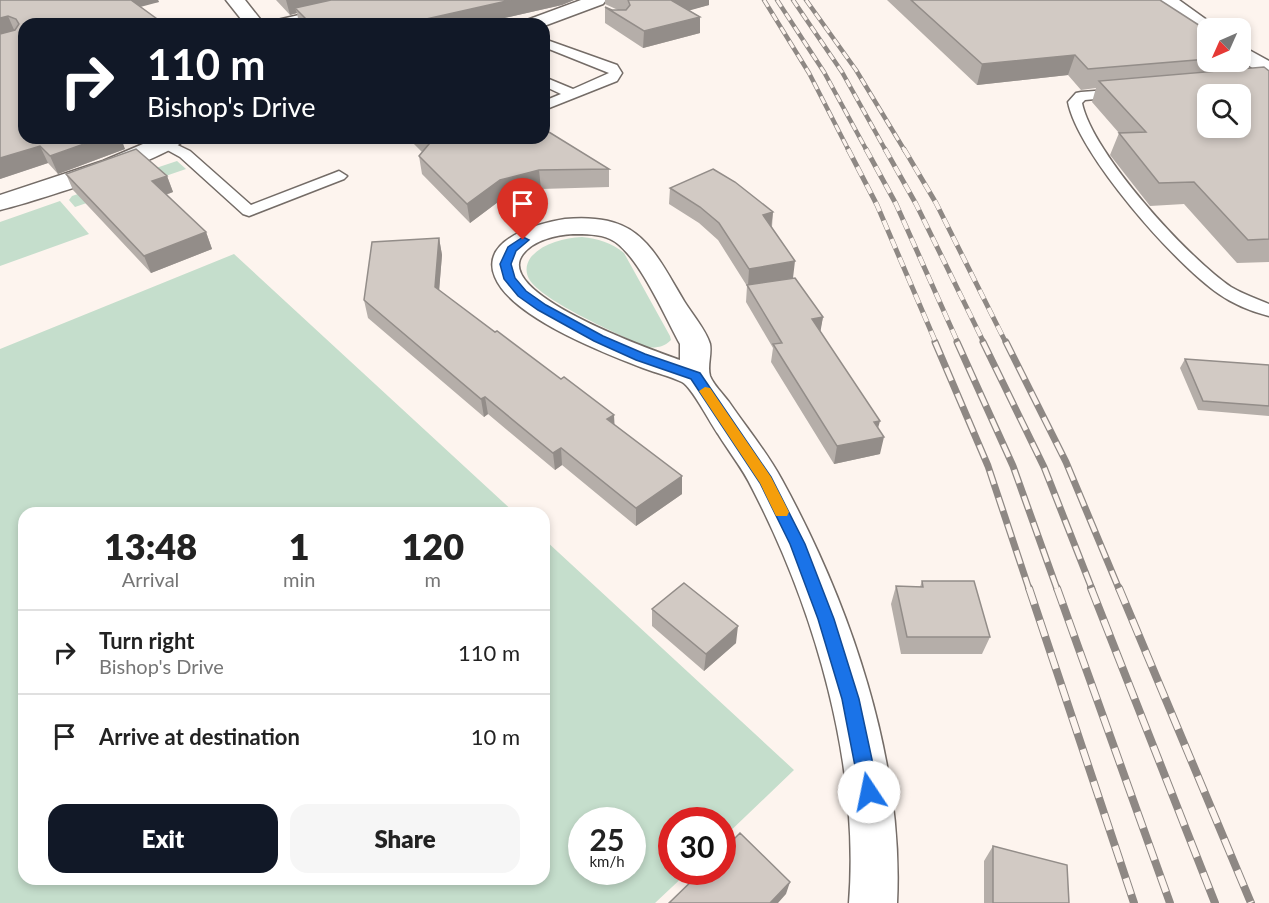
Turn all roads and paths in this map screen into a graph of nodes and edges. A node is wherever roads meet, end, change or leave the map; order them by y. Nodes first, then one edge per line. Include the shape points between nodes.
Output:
1 (235, 0) edge
2 (380, 0) edge
3 (1167, 0) edge
4 (592, 3) edge
5 (609, 15) dead end
6 (250, 18) edge
7 (303, 18) edge
8 (550, 18) edge
9 (1197, 20) edge
10 (550, 45) edge
11 (1251, 62) edge
12 (1265, 77) edge
13 (550, 84) edge
14 (1139, 91) edge
15 (572, 94) junction
16 (550, 103) edge
17 (163, 144) edge
18 (173, 144) edge
19 (339, 177) dead end
20 (0, 203) edge
21 (1269, 311) edge
22 (695, 376) junction
23 (873, 903) edge

1 - 6 street
2 - 7 lane
3 - 9 street
4 - 5 street
4 - 8 street
10 - 15 lane via 612,68 616,73
11 - 12 street
13 - 15 lane
14 - 21 lane via 1081,96 1075,102 1077,112 1104,160 1142,211 1207,277 1227,292
15 - 16 lane
17 - 20 street via 114,165
18 - 19 lane via 249,211
22 - 22 street via 640,357 542,308 509,279 505,264 511,249 523,240 558,228 600,228 635,243 695,344
22 - 23 street via 766,481 797,544 826,619 851,699 869,792 875,872

